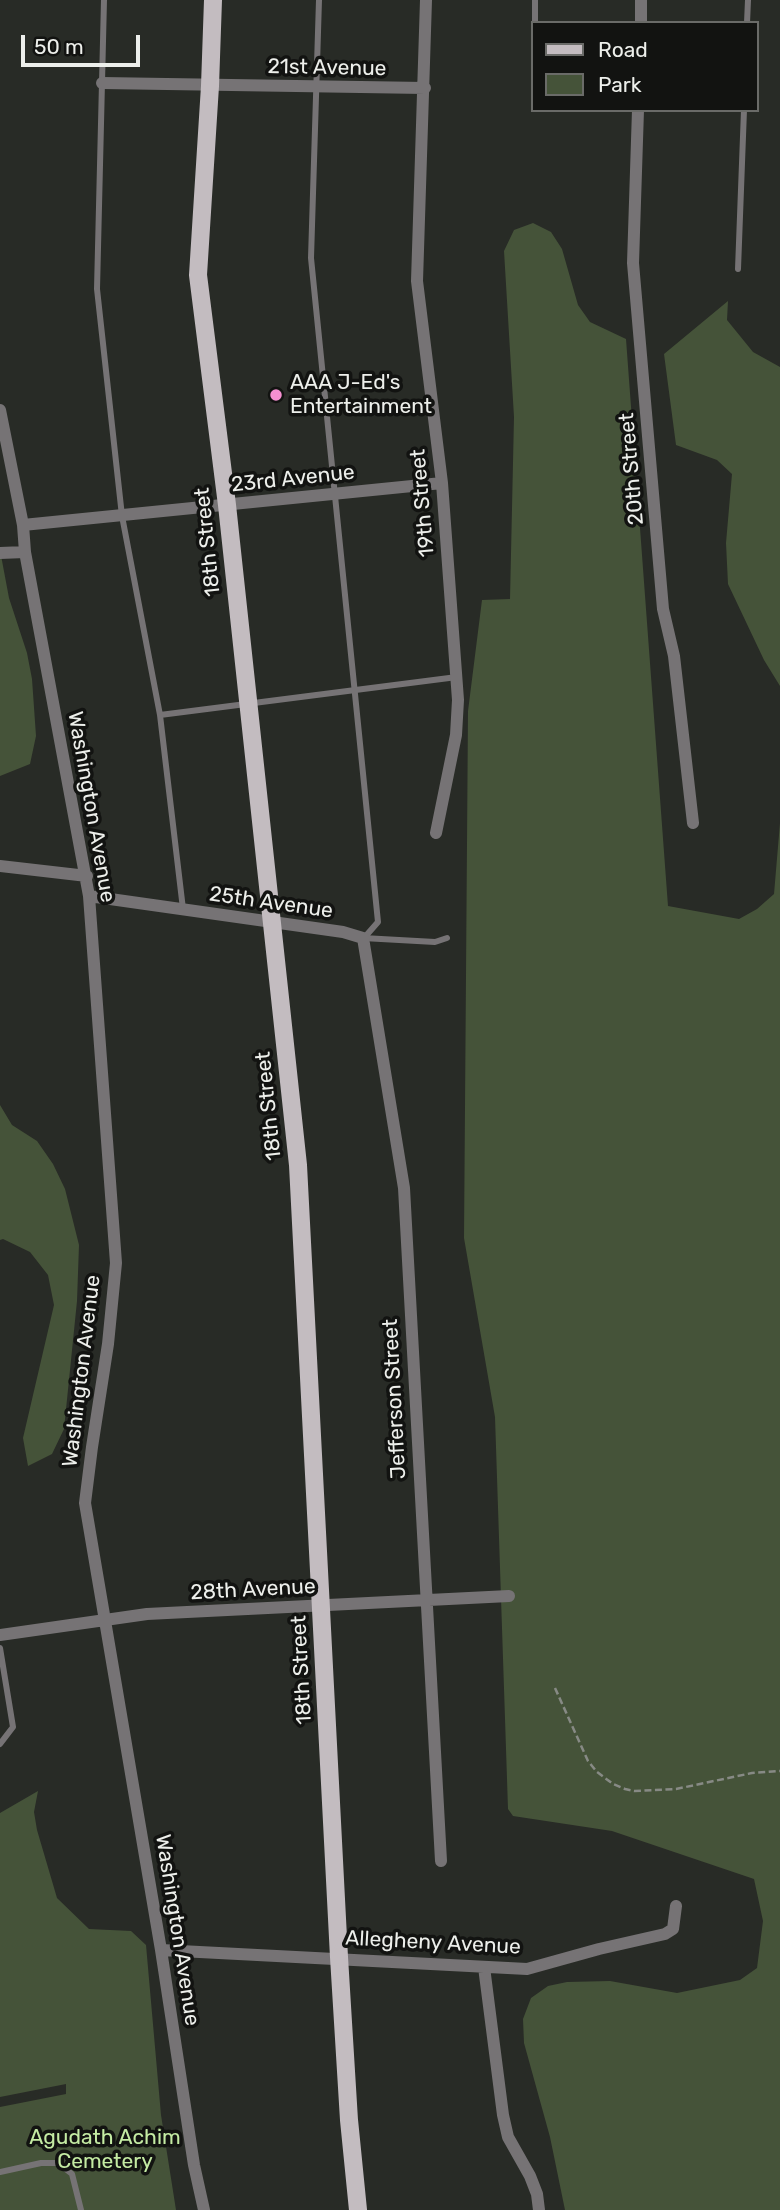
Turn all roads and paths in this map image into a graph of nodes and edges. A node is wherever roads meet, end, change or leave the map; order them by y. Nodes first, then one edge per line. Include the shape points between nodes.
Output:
1 (104, 0) edge
2 (212, 0) edge
3 (319, 0) edge
4 (426, 0) edge
5 (535, 0) edge
6 (642, 0) edge
7 (748, 0) edge
8 (536, 21) edge
9 (641, 21) edge
10 (747, 21) edge
11 (102, 83) junction
12 (210, 86) junction
13 (317, 87) junction
14 (425, 88) junction
15 (638, 112) edge
16 (744, 112) edge
17 (738, 270) dead end
18 (0, 410) edge
19 (442, 483) junction
20 (335, 493) junction
21 (227, 505) junction
22 (122, 516) junction
23 (23, 525) junction
24 (25, 552) junction
25 (0, 553) edge
26 (457, 677) junction
27 (355, 689) junction
28 (248, 704) junction
29 (160, 715) junction
30 (693, 823) dead end
31 (436, 833) dead end
32 (0, 866) edge
33 (87, 876) junction
34 (89, 896) junction
35 (183, 911) junction
36 (272, 922) junction
37 (447, 937) dead end
38 (363, 938) junction
39 (509, 1596) dead end
40 (425, 1601) junction
41 (321, 1606) junction
42 (106, 1619) junction
43 (0, 1635) edge
44 (0, 1648) edge
45 (555, 1688) dead end
46 (0, 1744) edge
47 (780, 1771) edge
48 (441, 1861) dead end
49 (676, 1906) dead end
50 (161, 1950) junction
51 (339, 1958) junction
52 (484, 1967) junction
53 (0, 2172) edge
54 (81, 2210) edge
55 (204, 2210) edge
56 (358, 2210) edge
57 (539, 2210) edge

1 - 11 lane
2 - 12 main road, 18th Street
3 - 13 lane
4 - 14 street, 19th Street
5 - 8 lane
6 - 9 street
7 - 10 lane
11 - 12 street, 21st Avenue
11 - 22 lane via 97,289
12 - 13 street, 21st Avenue
12 - 21 main road, 18th Street via 198,275
13 - 14 street, 21st Avenue
13 - 20 lane via 311,258
14 - 19 street, 19th Street via 417,281
15 - 30 street, 20th Street via 633,263 663,609 674,656
16 - 17 lane
18 - 23 street, Washington Avenue
19 - 20 street, 23rd Avenue
19 - 26 street, 19th Street
20 - 21 street, 23rd Avenue
20 - 27 lane
21 - 22 street, 23rd Avenue
21 - 28 main road, 18th Street
22 - 23 street, 23rd Avenue
22 - 29 lane
23 - 24 street, Washington Avenue
24 - 25 street
24 - 33 street, Washington Avenue
26 - 27 lane
26 - 31 street, 19th Street via 456,734
27 - 28 lane
27 - 38 lane via 377,922
28 - 29 lane
28 - 36 main road, 18th Street
29 - 35 lane
32 - 33 street
33 - 34 street, Washington Avenue
34 - 35 street, 25th Avenue
34 - 42 street, Washington Avenue via 116,1263 85,1503
35 - 36 street, 25th Avenue
36 - 38 street, 25th Avenue
36 - 41 main road, 18th Street via 298,1165
37 - 38 lane, 25th Avenue via 435,942
38 - 40 street, Jefferson Street via 404,1188
39 - 40 street, 28th Avenue
40 - 41 street, 28th Avenue
40 - 48 street, Jefferson Street
41 - 42 street, 28th Avenue
41 - 51 main road, 18th Street
42 - 43 street, 28th Avenue
42 - 50 street, Washington Avenue
44 - 46 lane via 13,1727
45 - 47 path via 588,1761 613,1784 634,1791 676,1789
49 - 52 street, Allegheny Avenue via 673,1929 665,1934 527,1969
50 - 51 street, Allegheny Avenue
50 - 55 street, Washington Avenue
51 - 52 street, Allegheny Avenue
51 - 56 main road, 18th Street
52 - 57 street via 503,2115 537,2194
53 - 54 lane via 58,2163 72,2174

